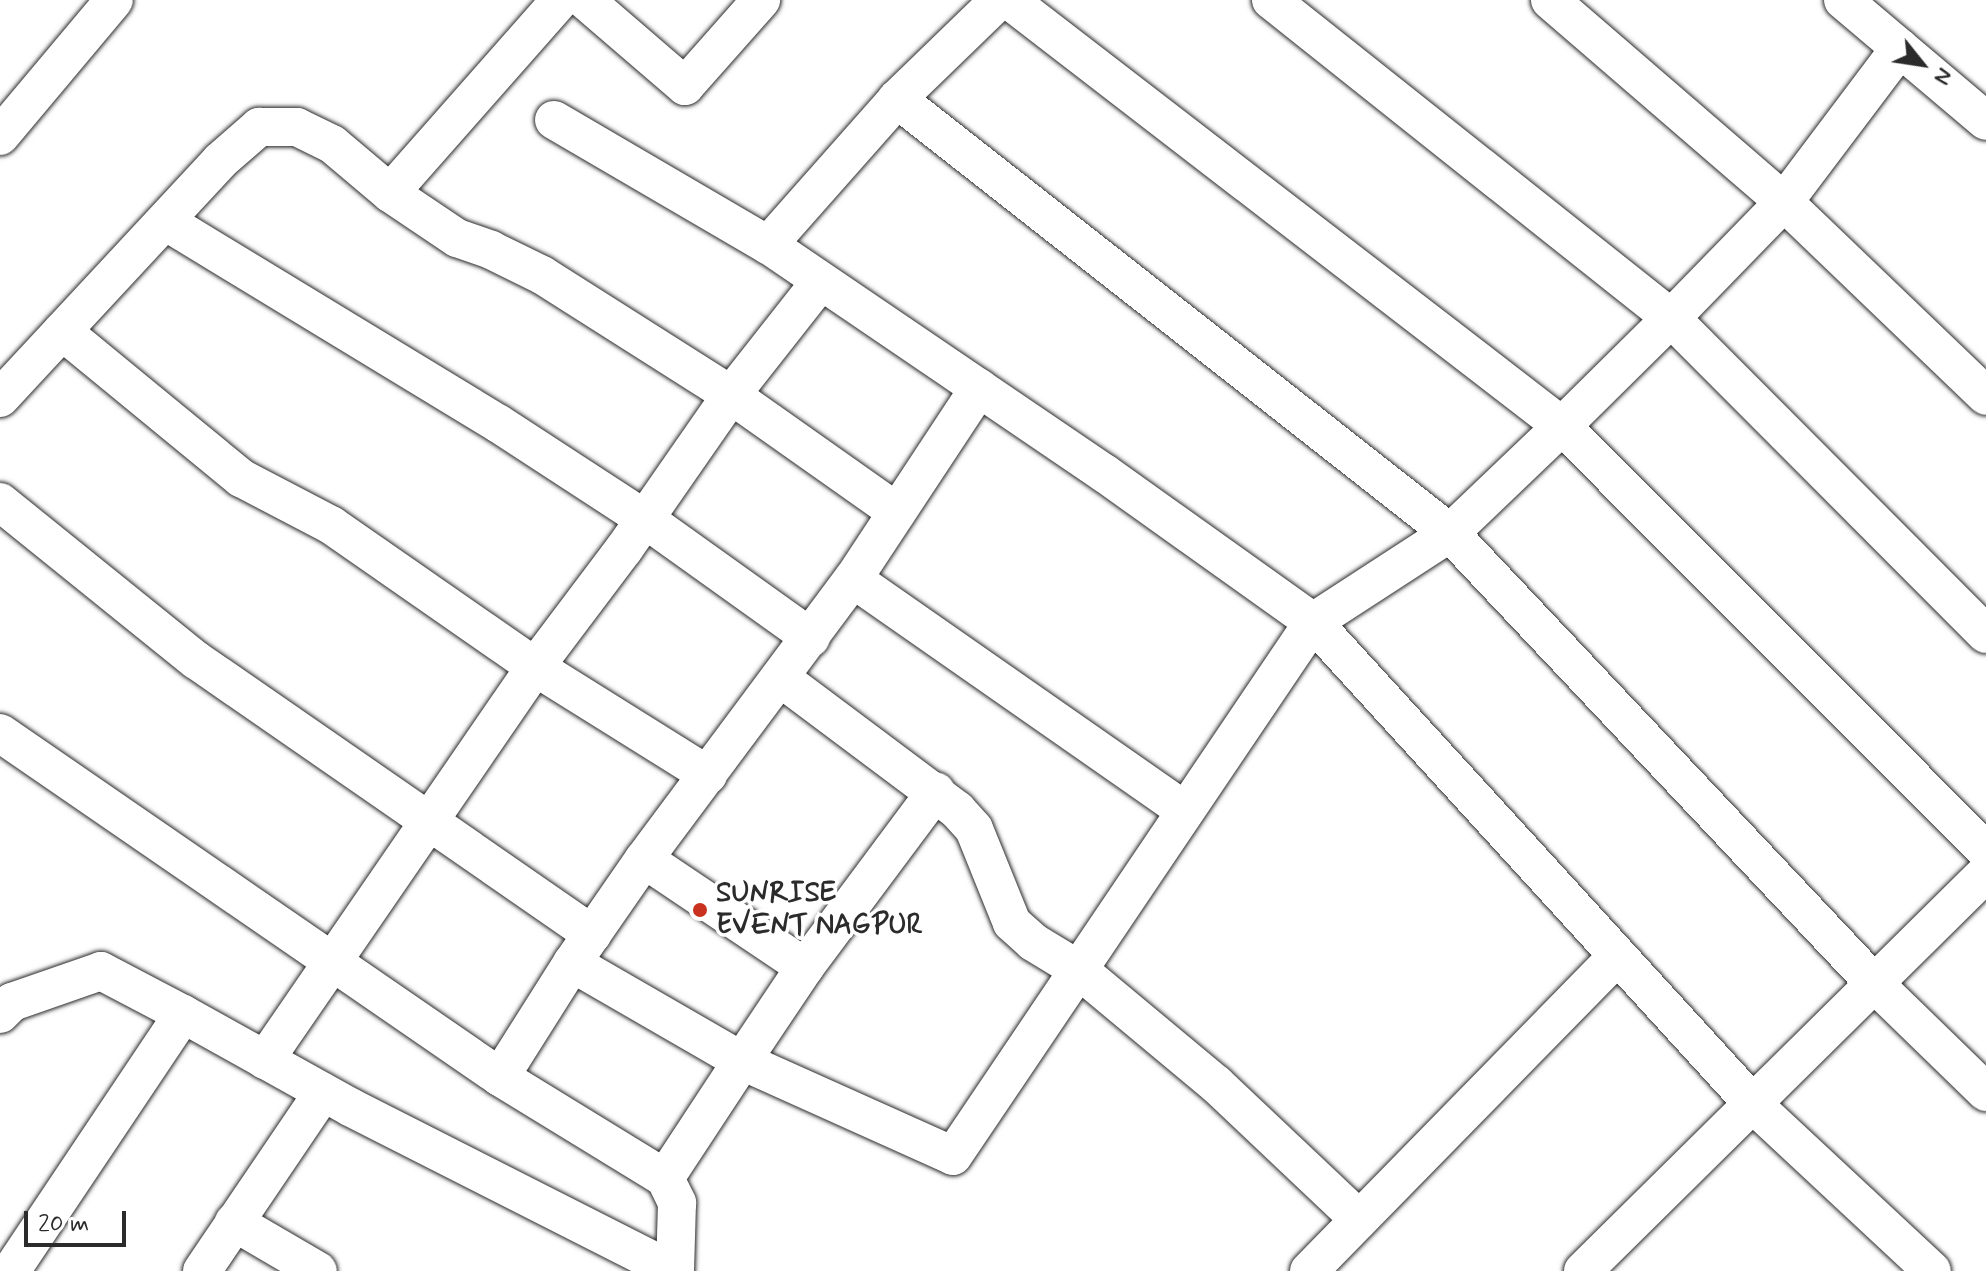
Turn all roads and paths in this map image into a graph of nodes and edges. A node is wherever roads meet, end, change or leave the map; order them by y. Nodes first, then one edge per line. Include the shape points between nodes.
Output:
1 (114, 0) edge
2 (560, 0) edge
3 (585, 0) edge
4 (761, 0) edge
5 (999, 0) edge
6 (1009, 0) edge
7 (1271, 0) edge
8 (1550, 0) edge
9 (1843, 0) edge
10 (1900, 48) junction
11 (897, 99) junction
12 (554, 120) dead end
13 (1986, 121) edge
14 (0, 136) edge
15 (390, 193) junction
16 (1784, 202) junction
17 (165, 221) junction
18 (768, 245) junction
19 (820, 282) junction
20 (1671, 318) junction
21 (62, 331) junction
22 (979, 388) junction
23 (731, 395) junction
24 (1986, 396) edge
25 (0, 398) edge
26 (1562, 426) junction
27 (0, 502) edge
28 (897, 512) junction
29 (645, 519) junction
30 (1450, 533) junction
31 (853, 579) junction
32 (1313, 622) junction
33 (1986, 634) edge
34 (811, 638) junction
35 (535, 667) junction
36 (782, 679) junction
37 (0, 733) edge
38 (708, 775) junction
39 (936, 791) junction
40 (1185, 811) junction
41 (432, 821) junction
42 (1986, 851) edge
43 (644, 859) junction
44 (1986, 873) edge
45 (582, 949) junction
46 (1617, 956) junction
47 (334, 964) junction
48 (805, 967) junction
49 (1079, 970) junction
50 (1875, 984) junction
51 (0, 1014) edge
52 (183, 1014) junction
53 (265, 1060) junction
54 (742, 1061) junction
55 (500, 1077) junction
56 (323, 1092) junction
57 (1986, 1092) edge
58 (1754, 1105) junction
59 (665, 1178) junction
60 (1359, 1219) junction
61 (234, 1222) junction
62 (11, 1271) edge
63 (202, 1271) edge
64 (318, 1271) edge
65 (674, 1271) edge
66 (1309, 1271) edge
67 (1583, 1271) edge
68 (1932, 1271) edge

1 - 14 street
2 - 15 street
3 - 4 street via 685,86
5 - 11 street
6 - 26 street
7 - 20 street
8 - 16 street
9 - 10 street
10 - 13 street
10 - 16 street
11 - 18 street
11 - 30 street
12 - 18 street
15 - 17 street via 332,144 297,127 259,127
15 - 23 street via 457,238 542,275
16 - 20 street
16 - 24 street
17 - 21 street
17 - 29 street
18 - 19 street
19 - 22 street
19 - 23 street
20 - 26 street
20 - 33 street
21 - 25 street
21 - 35 street via 241,478 331,525
22 - 28 street
22 - 32 street
23 - 28 street
23 - 29 street
26 - 30 street
26 - 42 street
27 - 41 street via 196,660
28 - 31 street
29 - 34 street
29 - 35 street
30 - 32 street
30 - 50 street
31 - 34 street
31 - 40 street
32 - 40 street
32 - 46 street
34 - 36 street
35 - 38 street
35 - 41 street
36 - 38 street
36 - 39 street
37 - 47 street
38 - 43 street
39 - 48 street
39 - 49 street via 974,829 1012,923
40 - 49 street
41 - 45 street
41 - 47 street
43 - 45 street
43 - 48 street
44 - 50 street
45 - 54 street
45 - 55 street
46 - 58 street
46 - 60 street
47 - 53 street
47 - 55 street
48 - 54 street
49 - 54 street via 953,1156
49 - 60 street via 1216,1084
50 - 57 street
50 - 58 street
51 - 52 street via 12,1002 101,971
52 - 53 street
52 - 62 street
53 - 56 street
54 - 59 street
55 - 59 street
56 - 61 street
56 - 65 street
58 - 67 street
58 - 68 street
59 - 65 street via 677,1203
60 - 66 street
61 - 63 street
61 - 64 street

